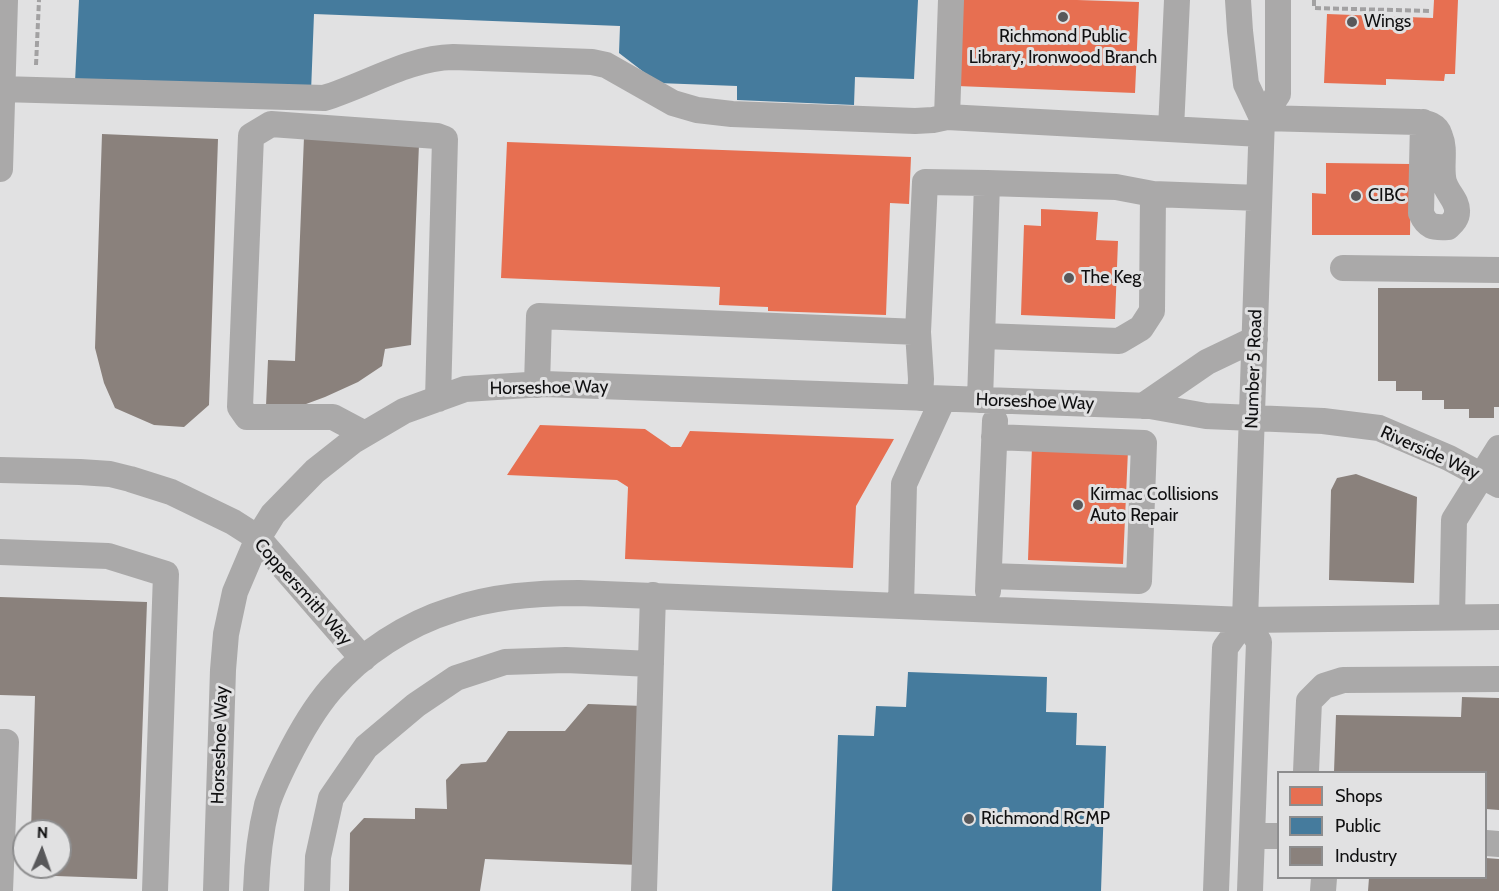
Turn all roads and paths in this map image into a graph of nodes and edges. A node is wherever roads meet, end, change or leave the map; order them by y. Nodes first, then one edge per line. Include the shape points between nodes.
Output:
1 (5, 0) edge
2 (39, 0) edge
3 (951, 0) edge
4 (1177, 0) edge
5 (1239, 0) edge
6 (1278, 0) edge
7 (1314, 0) edge
8 (1431, 11) dead end
9 (1, 89) edge
10 (36, 89) junction
11 (947, 117) junction
12 (1423, 123) junction
13 (1262, 126) junction
14 (1171, 129) junction
15 (0, 169) edge
16 (987, 183) junction
17 (1154, 194) junction
18 (1259, 198) junction
19 (1343, 268) dead end
20 (1499, 270) edge
21 (918, 332) junction
22 (983, 336) junction
23 (1255, 339) junction
24 (537, 385) junction
25 (931, 398) junction
26 (438, 399) junction
27 (988, 400) junction
28 (1143, 406) junction
29 (1252, 418) junction
30 (365, 434) junction
31 (994, 437) junction
32 (1499, 448) edge
33 (0, 470) edge
34 (1490, 480) edge
35 (258, 538) junction
36 (0, 552) edge
37 (989, 576) junction
38 (654, 595) junction
39 (901, 606) junction
40 (986, 610) junction
41 (1452, 617) junction
42 (1499, 617) edge
43 (1245, 620) junction
44 (363, 659) junction
45 (651, 664) junction
46 (1499, 679) edge
47 (0, 742) edge
48 (1306, 771) edge
49 (1252, 836) junction
50 (1277, 837) edge
51 (0, 891) edge
52 (155, 891) edge
53 (216, 891) edge
54 (256, 891) edge
55 (317, 891) edge
56 (644, 891) edge
57 (1216, 891) edge
58 (1250, 891) edge

1 - 9 street
2 - 10 path
3 - 11 street
4 - 14 street
5 - 13 street, Number 5 Road via 1246,84
6 - 13 street via 1278,94
7 - 8 path via 1314,8
9 - 10 street
9 - 15 street
10 - 11 street via 324,98 417,62 453,57 606,65 673,103 697,110 915,122
11 - 14 street
12 - 12 street via 1421,213 1426,224 1448,227 1455,220 1457,206 1443,180 1440,135 1432,125
12 - 13 street
13 - 14 street
13 - 18 street, Number 5 Road
16 - 17 street via 1116,187
16 - 21 street via 925,182
16 - 22 street
17 - 18 street
17 - 22 street via 1152,311 1141,328 1119,341
18 - 23 street, Number 5 Road
19 - 20 street
21 - 24 street via 539,316
21 - 25 street via 921,378
22 - 27 street
23 - 28 street via 1207,362
23 - 29 street, Number 5 Road
24 - 25 street, Horseshoe Way
24 - 26 street, Horseshoe Way via 465,389
25 - 27 street, Horseshoe Way
25 - 39 street via 904,484
26 - 30 street, Horseshoe Way via 404,411
26 - 30 street via 445,139 272,124 251,136 240,407 247,417 333,417
27 - 28 street, Horseshoe Way
27 - 31 street
28 - 29 street, Horseshoe Way via 1206,416
29 - 34 street, Riverside Way via 1379,428
29 - 43 street, Number 5 Road
30 - 35 street, Horseshoe Way via 315,471 281,504
31 - 37 street
31 - 37 street via 1144,443 1139,581
32 - 34 street
33 - 35 street, Coppersmith Way via 80,471 130,478 195,502
34 - 41 street via 1454,520
35 - 44 street, Coppersmith Way
35 - 53 street, Horseshoe Way via 235,592 226,634
36 - 52 street via 108,556 166,574
37 - 40 street
38 - 39 street
38 - 44 street via 528,594 476,603 418,624
38 - 45 street
39 - 40 street
40 - 43 street
41 - 42 street
41 - 43 street
43 - 49 street via 1259,642
43 - 57 street via 1225,648
44 - 54 street via 330,690 299,736 281,772 261,836
45 - 55 street via 505,662 456,678 416,705 366,747 331,798 318,857
45 - 56 street
46 - 48 street via 1343,680 1324,686 1309,701
47 - 51 street via 6,742
49 - 50 street
49 - 58 street

